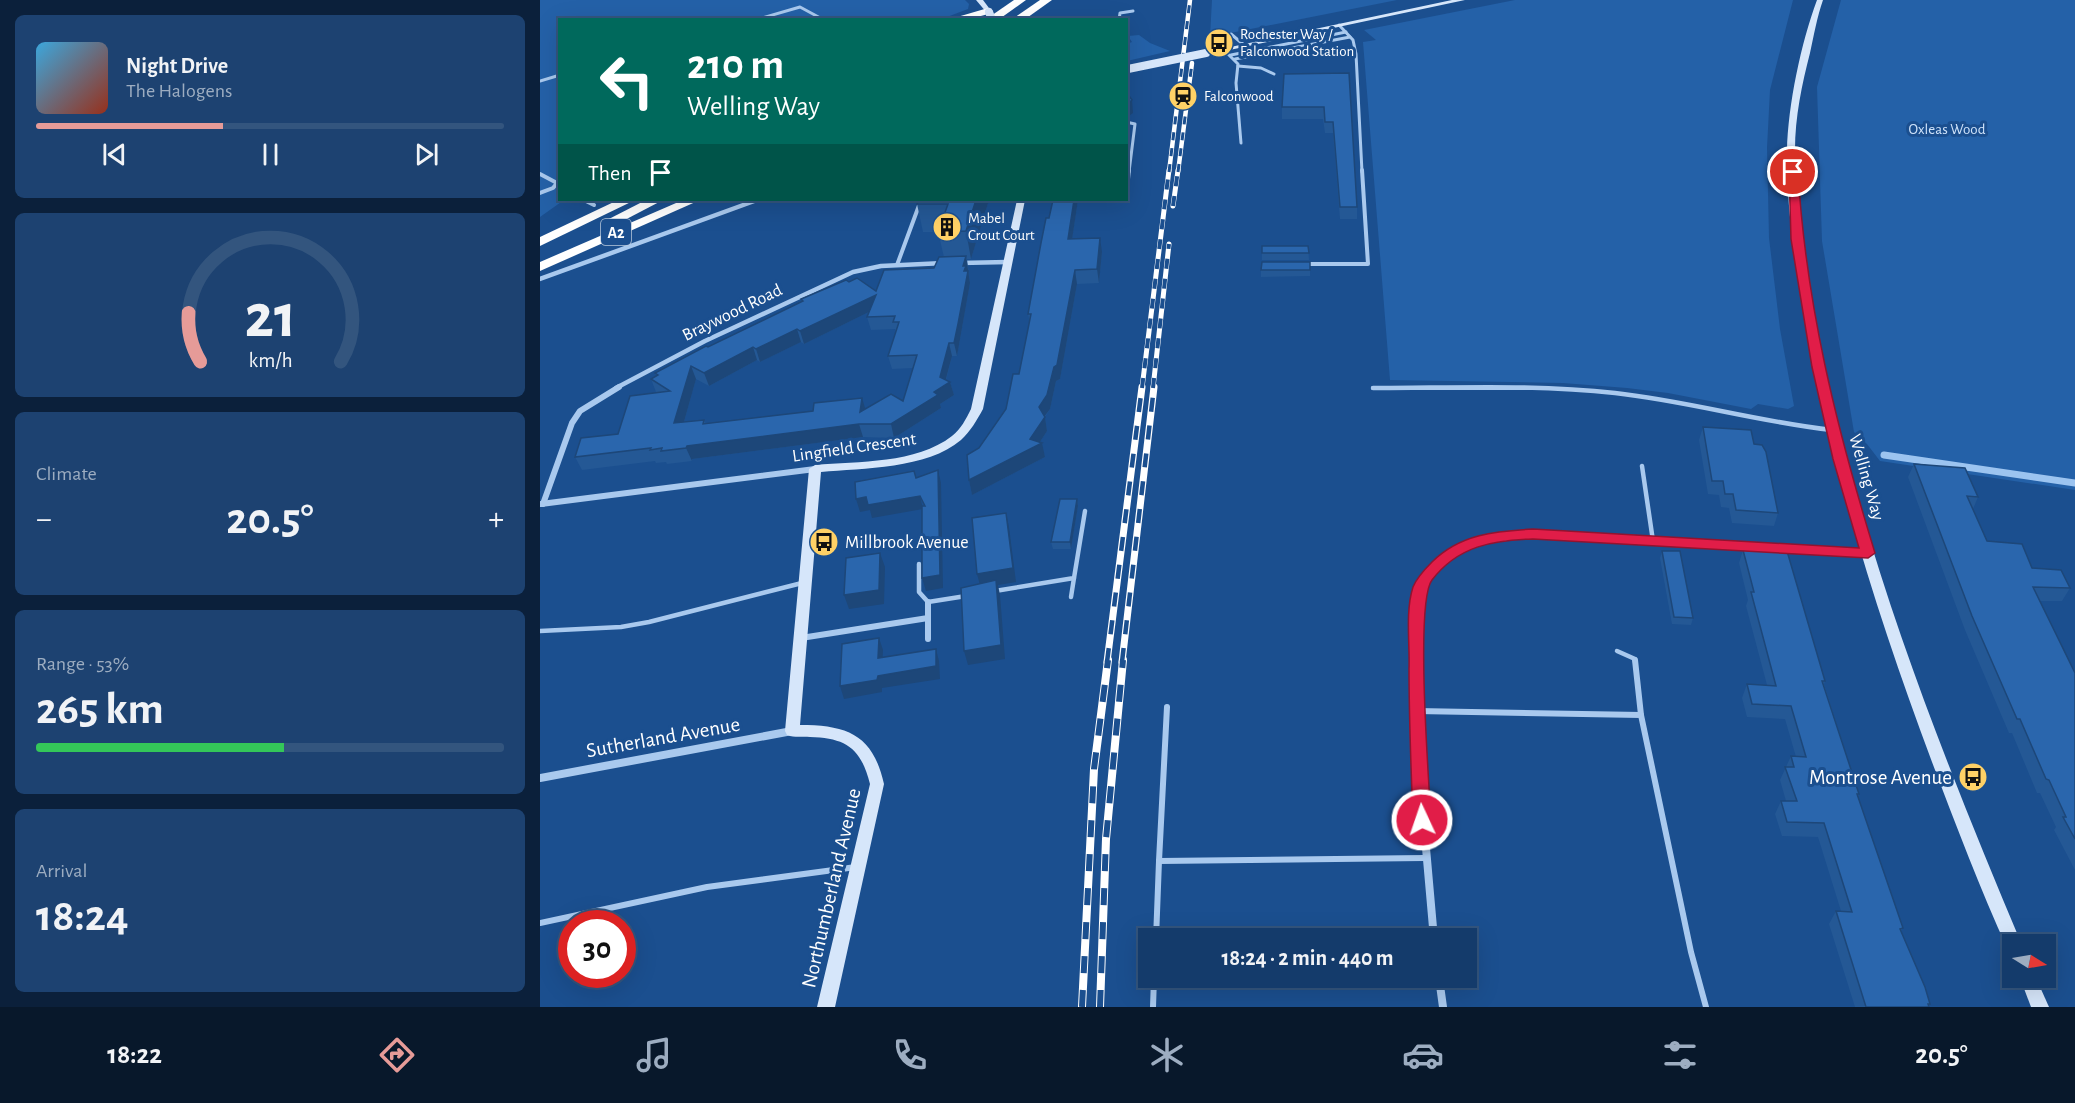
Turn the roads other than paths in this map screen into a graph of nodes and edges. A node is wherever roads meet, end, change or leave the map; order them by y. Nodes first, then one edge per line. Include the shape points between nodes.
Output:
1 (979, 0) edge
2 (1021, 0) edge
3 (1047, 0) edge
4 (1462, 0) edge
5 (1820, 0) edge
6 (1133, 11) dead end
7 (990, 16) edge
8 (762, 18) edge
9 (820, 18) edge
10 (971, 18) edge
11 (1019, 18) edge
12 (1119, 18) edge
13 (1339, 25) junction
14 (1346, 32) junction
15 (1231, 34) dead end
16 (1350, 37) junction
17 (1244, 45) junction
18 (1222, 49) junction
19 (1232, 55) junction
20 (1235, 59) junction
21 (1238, 66) junction
22 (1128, 69) edge
23 (1274, 74) dead end
24 (558, 76) edge
25 (540, 81) edge
26 (1128, 122) edge
27 (1241, 143) dead end
28 (540, 174) edge
29 (1128, 179) edge
30 (558, 183) edge
31 (541, 193) edge
32 (595, 201) edge
33 (627, 201) edge
34 (654, 201) edge
35 (691, 201) edge
36 (754, 201) edge
37 (921, 201) edge
38 (1021, 201) edge
39 (540, 230) edge
40 (540, 242) edge
41 (540, 257) edge
42 (1008, 262) junction
43 (1297, 264) edge
44 (897, 265) junction
45 (540, 267) edge
46 (540, 279) edge
47 (1373, 388) dead end
48 (1832, 430) junction
49 (1642, 466) dead end
50 (815, 469) junction
51 (541, 504) edge
52 (1085, 511) dead end
53 (1653, 541) junction
54 (1868, 553) junction
55 (919, 564) edge
56 (1074, 578) junction
57 (805, 582) junction
58 (984, 592) edge
59 (973, 594) edge
60 (1071, 597) dead end
61 (928, 602) junction
62 (928, 618) junction
63 (540, 631) edge
64 (801, 639) junction
65 (928, 639) dead end
66 (1617, 651) dead end
67 (1167, 707) dead end
68 (1417, 711) junction
69 (1641, 715) junction
70 (792, 731) junction
71 (540, 778) edge
72 (1424, 858) junction
73 (1159, 861) junction
74 (858, 867) junction
75 (540, 923) edge
76 (1156, 928) edge
77 (1433, 928) edge
78 (2010, 934) edge
79 (1154, 988) edge
80 (1440, 988) edge
81 (2032, 988) edge
82 (826, 1007) edge
83 (1153, 1007) edge
84 (1443, 1007) edge
85 (1706, 1007) edge
86 (2040, 1007) edge

1 - 7 street
2 - 7 highway
3 - 11 highway
4 - 13 street
5 - 48 street, Welling Way via 1797,90 1791,150 1796,239
6 - 12 lane via 1120,13
7 - 10 highway
8 - 9 lane via 800,7
13 - 14 lane
13 - 17 street
14 - 16 lane
14 - 19 lane
15 - 17 lane
16 - 20 lane
16 - 43 lane via 1356,54 1368,264
17 - 18 street
18 - 19 lane
18 - 22 street, bridge
19 - 20 lane
20 - 21 lane
21 - 23 lane via 1261,68
21 - 27 lane
24 - 25 lane
26 - 29 lane via 1135,124
28 - 30 lane
30 - 31 lane
32 - 39 highway, A2
33 - 40 highway, A2
34 - 41 highway, A2
35 - 45 highway, A2
36 - 46 street
37 - 44 lane
38 - 42 street, Lingfield Crescent
42 - 44 street, Braywood Road
42 - 50 street, Lingfield Crescent via 977,409 969,425 955,439 927,453
44 - 51 street, Braywood Road via 865,268 839,278 705,341 596,399 572,423
47 - 48 lane via 1616,393 1791,427
48 - 54 street, Welling Way
49 - 53 lane
50 - 51 street, Lingfield Crescent
50 - 57 street
52 - 56 lane
53 - 54 street
53 - 68 street via 1502,535 1478,540 1446,556 1427,576 1417,607
54 - 78 street, Welling Way via 1914,694
55 - 61 lane via 920,592
56 - 58 lane
56 - 60 lane
57 - 63 lane via 649,622
57 - 64 street
59 - 61 lane
61 - 62 street
62 - 64 street
62 - 65 street
64 - 70 street
66 - 69 lane via 1635,659
67 - 73 lane
68 - 69 lane
68 - 72 street
69 - 85 lane
70 - 71 street, Sutherland Avenue
70 - 74 street, Northumberland Avenue via 816,730 855,741 874,766 877,784
72 - 73 lane
72 - 77 street
73 - 76 lane
74 - 75 lane via 706,887
74 - 82 street, Northumberland Avenue
79 - 83 lane
80 - 84 street
81 - 86 street

